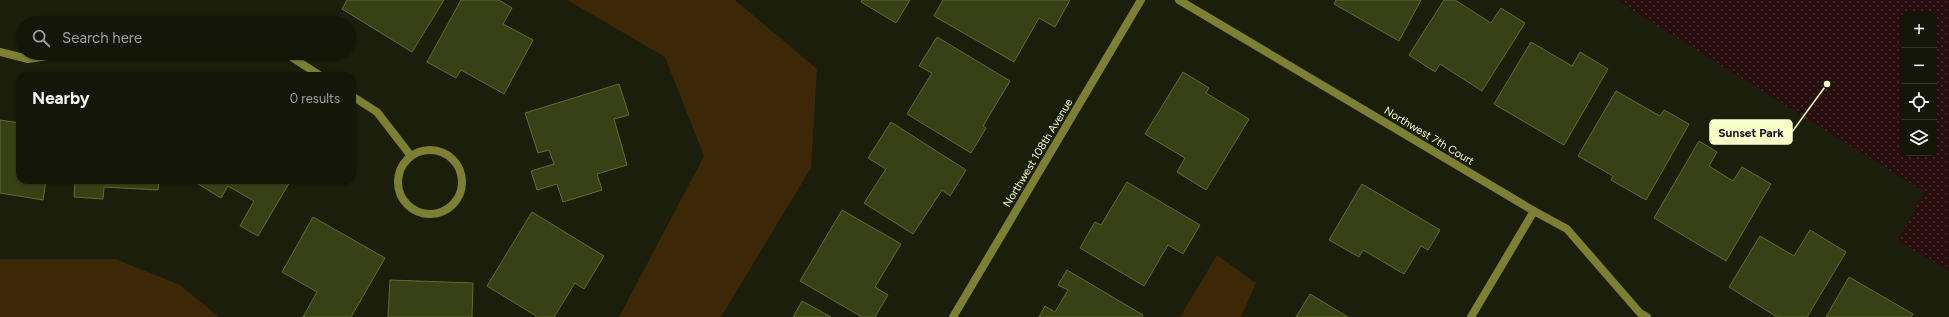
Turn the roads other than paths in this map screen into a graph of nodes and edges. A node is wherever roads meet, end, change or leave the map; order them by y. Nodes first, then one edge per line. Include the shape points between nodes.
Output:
1 (1142, 0) edge
2 (1179, 0) edge
3 (0, 52) edge
4 (16, 56) edge
5 (296, 60) edge
6 (314, 72) edge
7 (356, 99) edge
8 (411, 156) junction
9 (1534, 211) junction
10 (953, 317) edge
11 (1472, 317) edge
12 (1647, 317) edge

1 - 10 street, Northwest 108th Avenue
2 - 9 street, Northwest 7th Court
3 - 4 street
5 - 6 street
7 - 8 street via 377,112
8 - 8 street via 399,173 400,193 406,202 424,213 444,210 453,204 460,190 461,175 457,165 450,157 431,150 420,151
9 - 11 street
9 - 12 street, Northwest 7th Court via 1567,229 1640,313

